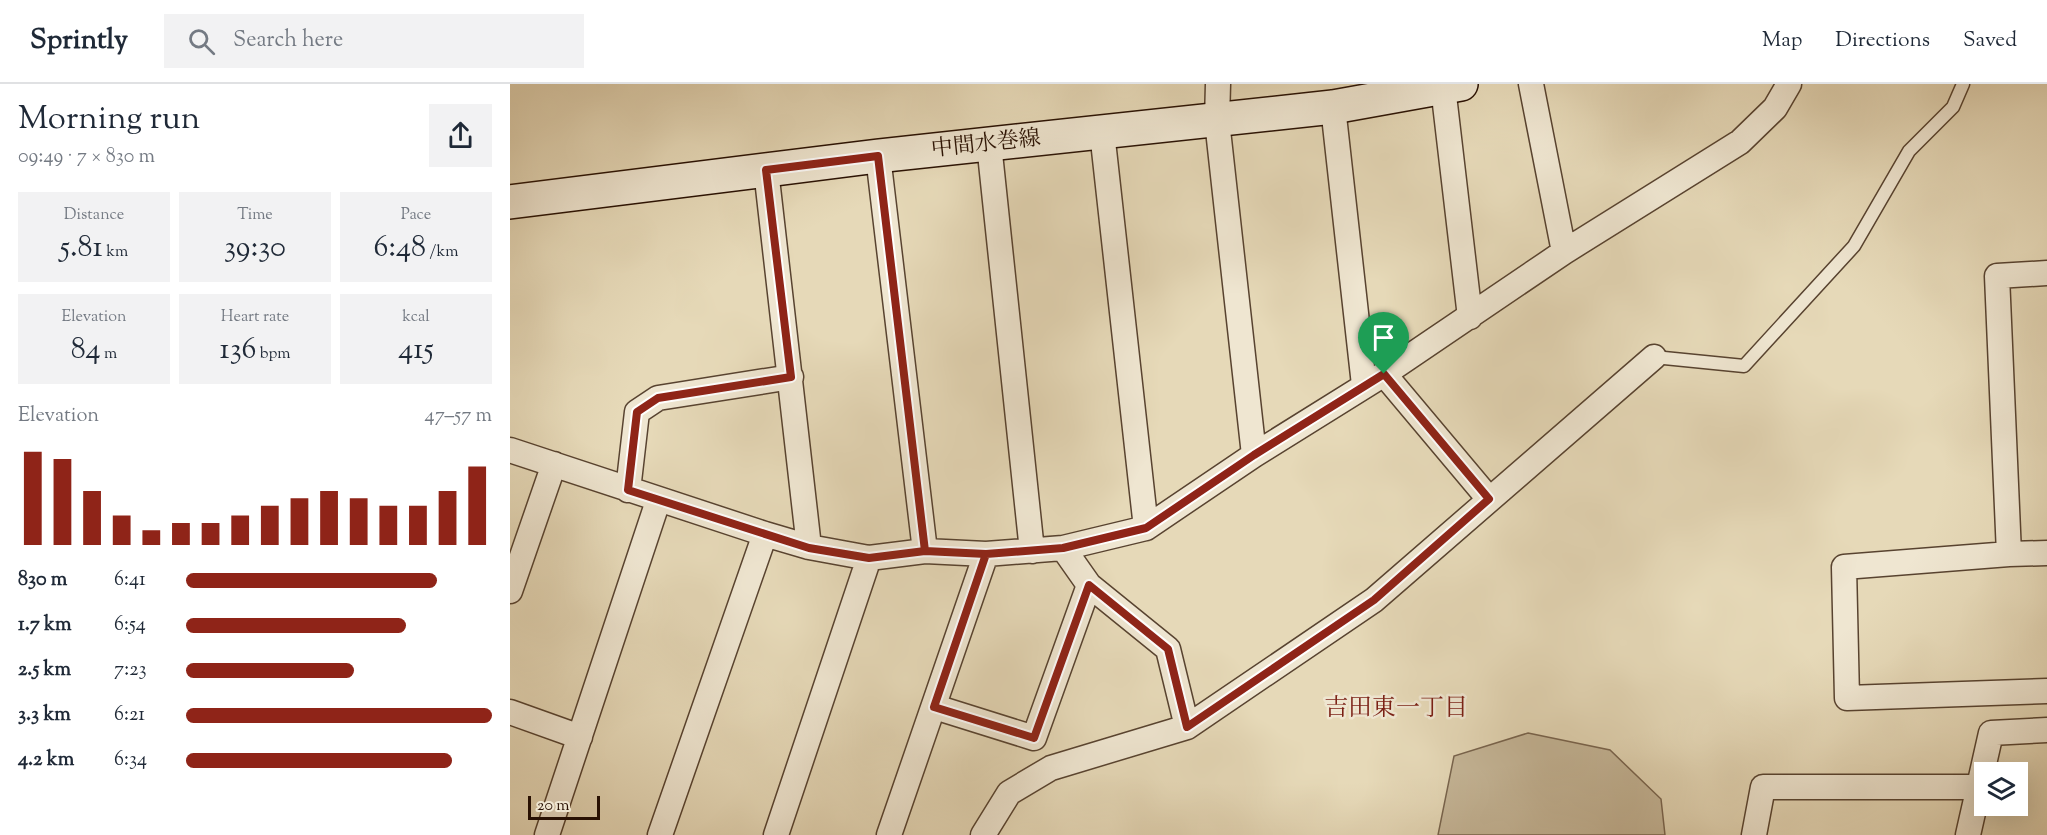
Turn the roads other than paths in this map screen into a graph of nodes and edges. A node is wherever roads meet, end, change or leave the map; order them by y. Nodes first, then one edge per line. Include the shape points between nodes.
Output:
1 (1218, 84) edge
2 (1532, 84) edge
3 (1789, 84) edge
4 (1963, 84) edge
5 (1452, 86) edge
6 (1333, 107) junction
7 (1217, 121) junction
8 (1102, 132) junction
9 (989, 144) junction
10 (878, 156) junction
11 (766, 170) junction
12 (510, 202) edge
13 (1564, 252) junction
14 (2047, 273) edge
15 (1470, 317) junction
16 (1654, 357) joint
17 (791, 377) junction
18 (1374, 380) junction
19 (510, 450) edge
20 (1254, 455) junction
21 (554, 464) junction
22 (628, 490) junction
23 (1489, 499) junction
24 (658, 501) junction
25 (1146, 528) junction
26 (765, 534) junction
27 (809, 548) junction
28 (1063, 548) junction
29 (925, 551) junction
30 (1032, 551) junction
31 (2047, 553) edge
32 (986, 554) junction
33 (2009, 554) junction
34 (869, 558) junction
35 (1089, 585) junction
36 (510, 591) edge
37 (2047, 691) edge
38 (934, 707) junction
39 (510, 712) edge
40 (1187, 727) junction
41 (2047, 730) edge
42 (580, 736) junction
43 (1985, 762) edge
44 (1974, 787) edge
45 (1974, 811) edge
46 (549, 834) edge
47 (660, 835) edge
48 (776, 835) edge
49 (889, 835) edge
50 (983, 835) edge
51 (1754, 835) edge
52 (1968, 835) edge

1 - 7 street
2 - 13 street
3 - 13 street via 1775,108 1740,142
4 - 16 lane via 1953,108 1909,151 1854,246 1744,366
5 - 6 main road, 中間水巻線
5 - 15 street
6 - 7 main road, 中間水巻線
6 - 18 street
7 - 8 main road, 中間水巻線
7 - 20 street
8 - 9 main road, 中間水巻線
8 - 25 street
9 - 10 main road, 中間水巻線
9 - 30 street
10 - 11 main road, 中間水巻線
10 - 29 street
11 - 12 main road, 中間水巻線
11 - 17 street
13 - 15 street
14 - 33 street via 1997,276
15 - 18 street
16 - 23 street
17 - 22 street via 658,398 637,412
17 - 27 street
18 - 20 street
18 - 23 street
19 - 21 street
20 - 25 street
21 - 22 street
21 - 36 street
22 - 24 street
23 - 40 street via 1374,600
24 - 26 street
24 - 42 street
25 - 28 street
26 - 27 street
26 - 47 street
27 - 34 street
28 - 30 street
28 - 35 street
29 - 32 street
29 - 34 street
30 - 32 street
31 - 33 street
32 - 38 street
33 - 37 street via 1844,567 1847,698
34 - 48 street
35 - 38 street via 1034,738
35 - 40 street via 1168,649
38 - 49 street
39 - 42 street
40 - 50 street via 1051,768 1009,793
41 - 43 street via 1991,733
42 - 46 street
44 - 51 street via 1763,787
45 - 52 street

